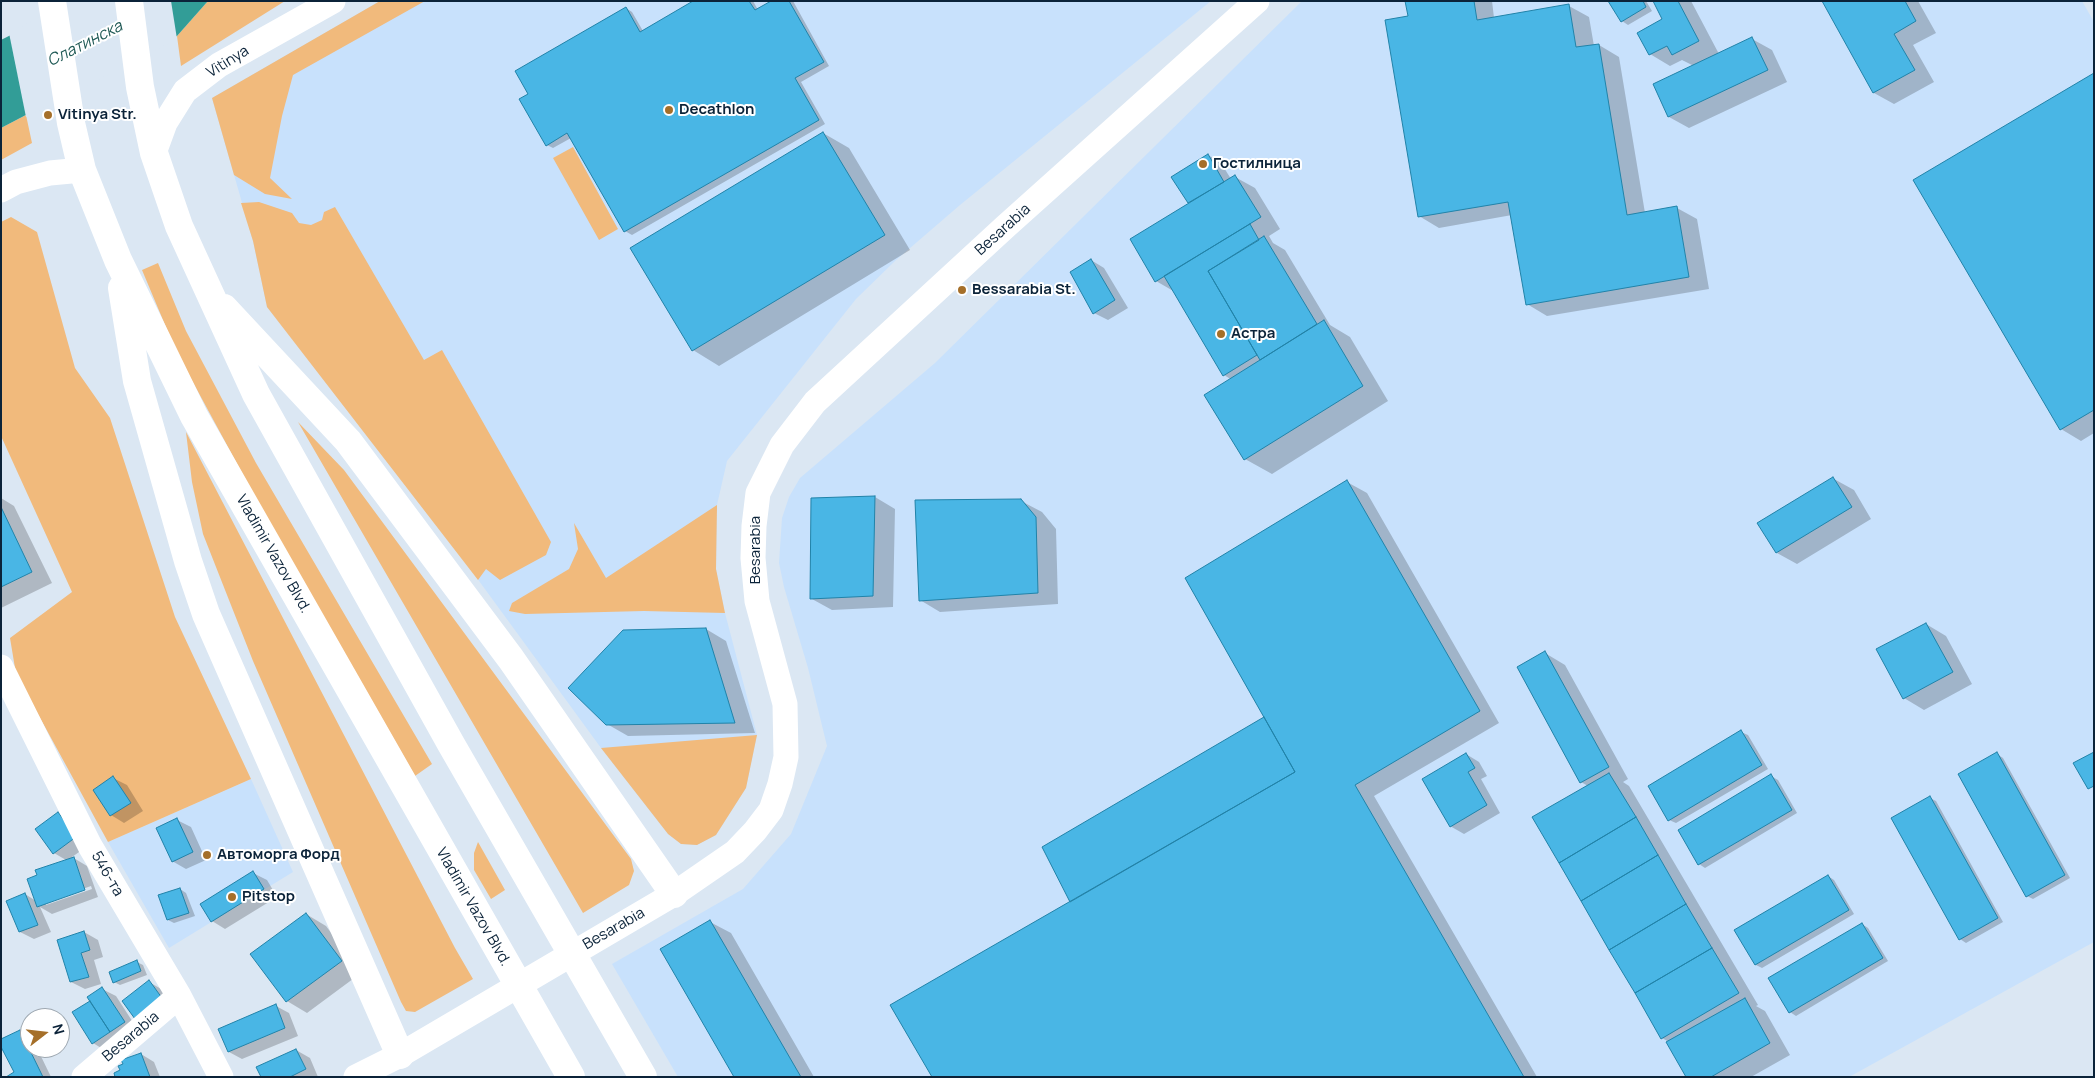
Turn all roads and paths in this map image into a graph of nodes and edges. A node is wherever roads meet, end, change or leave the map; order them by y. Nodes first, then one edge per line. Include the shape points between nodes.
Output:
1 (52, 1) edge
2 (129, 1) edge
3 (333, 1) edge
4 (1257, 1) edge
5 (154, 153) junction
6 (82, 170) junction
7 (1, 190) edge
8 (118, 260) junction
9 (210, 292) junction
10 (1, 667) edge
11 (674, 894) junction
12 (179, 996) junction
13 (400, 1055) junction
14 (84, 1077) edge
15 (221, 1077) edge
16 (356, 1077) edge
17 (570, 1077) edge
18 (643, 1077) edge

1 - 6 main road, Vladimir Vazov Blvd. via 71,123
2 - 5 main road via 140,87
3 - 5 street, Vitinya via 219,65 185,91 165,123
4 - 11 street, Besarabia via 815,402 782,445 758,493 753,558 757,601 785,704 786,757 780,784 771,810 735,852
5 - 9 main road via 179,226
6 - 7 street via 50,173 16,182
6 - 8 main road, Vladimir Vazov Blvd.
8 - 13 main road via 137,381 206,614
8 - 17 main road, Vladimir Vazov Blvd. via 194,416
9 - 11 main road via 348,441 511,659
9 - 18 main road via 256,394
10 - 12 street, 546-та via 90,846
11 - 13 street, Besarabia
12 - 14 street, Besarabia
12 - 15 street, 546-та
13 - 16 street, Besarabia

